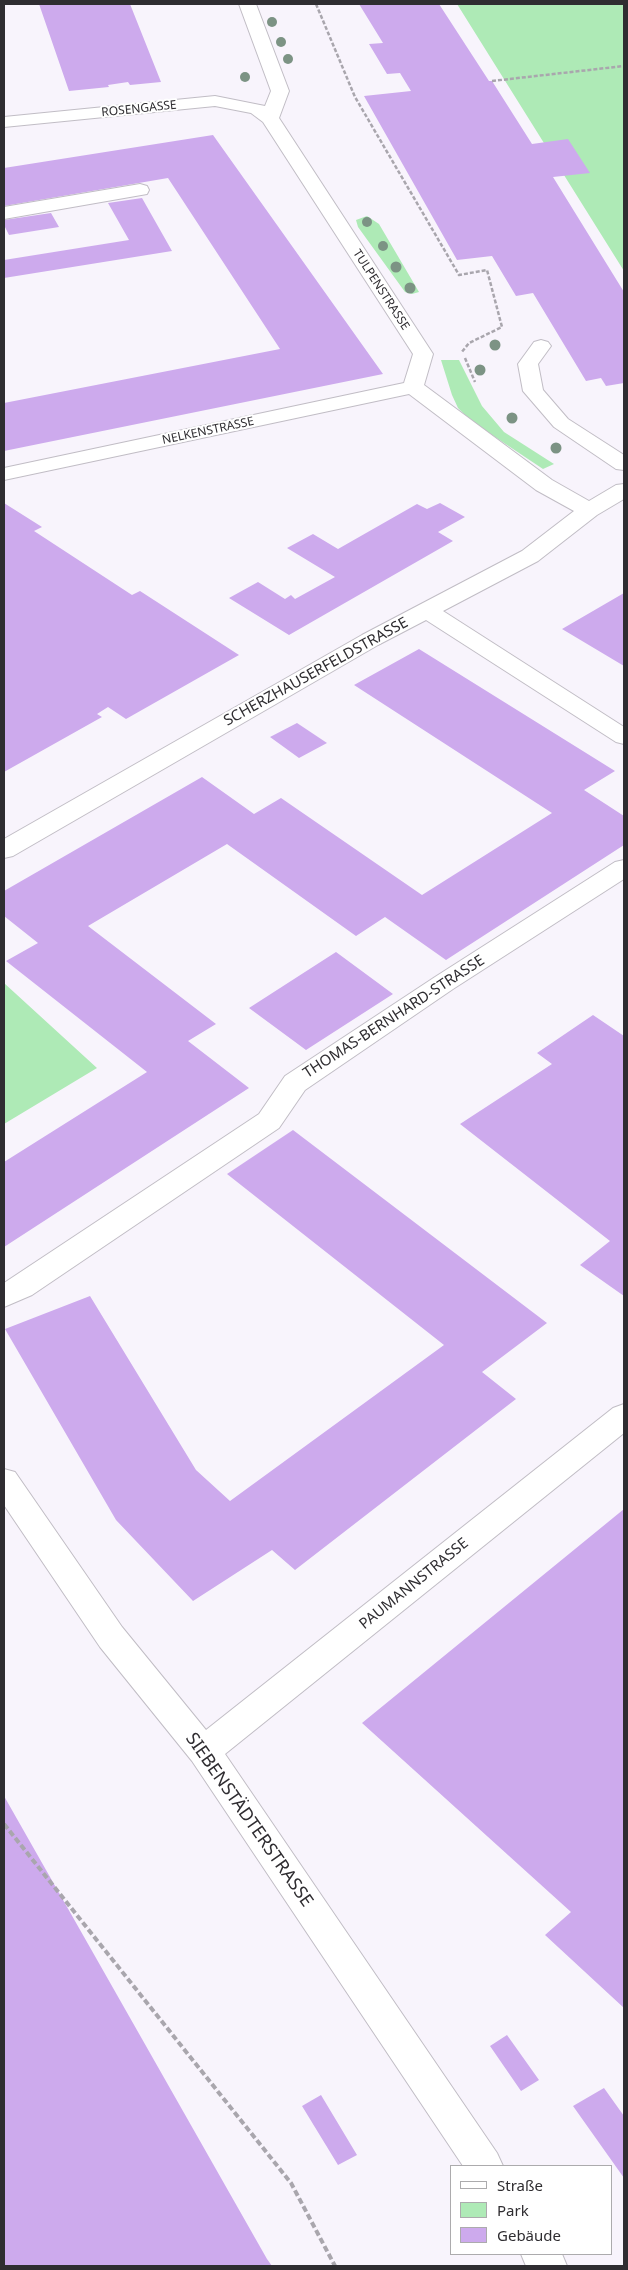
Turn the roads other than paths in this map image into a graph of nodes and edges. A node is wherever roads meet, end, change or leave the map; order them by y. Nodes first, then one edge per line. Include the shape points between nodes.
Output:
1 (247, 4) edge
2 (270, 118) junction
3 (4, 122) edge
4 (140, 190) dead end
5 (4, 213) edge
6 (541, 346) dead end
7 (413, 387) junction
8 (624, 464) edge
9 (4, 474) edge
10 (624, 490) edge
11 (589, 510) junction
12 (426, 610) junction
13 (624, 738) edge
14 (4, 850) edge
15 (624, 868) edge
16 (4, 1296) edge
17 (624, 1416) edge
18 (4, 1480) edge
19 (204, 1751) junction
20 (483, 2165) edge
21 (541, 2255) edge
22 (548, 2266) edge

1 - 2 street via 280,91
2 - 3 street, ROSENGASSE via 257,109 215,101
2 - 7 street, TULPENSTRASSE via 423,354
4 - 5 street
6 - 8 street via 528,364 533,391 561,423
7 - 9 street, NELKENSTRASSE
7 - 11 street via 544,485
10 - 11 street, SCHERZHAUSERFELDSTRASSE
11 - 12 street, SCHERZHAUSERFELDSTRASSE via 530,556
12 - 13 street
12 - 14 street, SCHERZHAUSERFELDSTRASSE
15 - 16 street, THOMAS-BERNHARD-STRASSE via 295,1083 269,1121
17 - 19 street, PAUMANNSTRASSE
18 - 19 street, SIEBENSTÄDTERSTRASSE via 111,1637
19 - 20 street, SIEBENSTÄDTERSTRASSE
21 - 22 street

